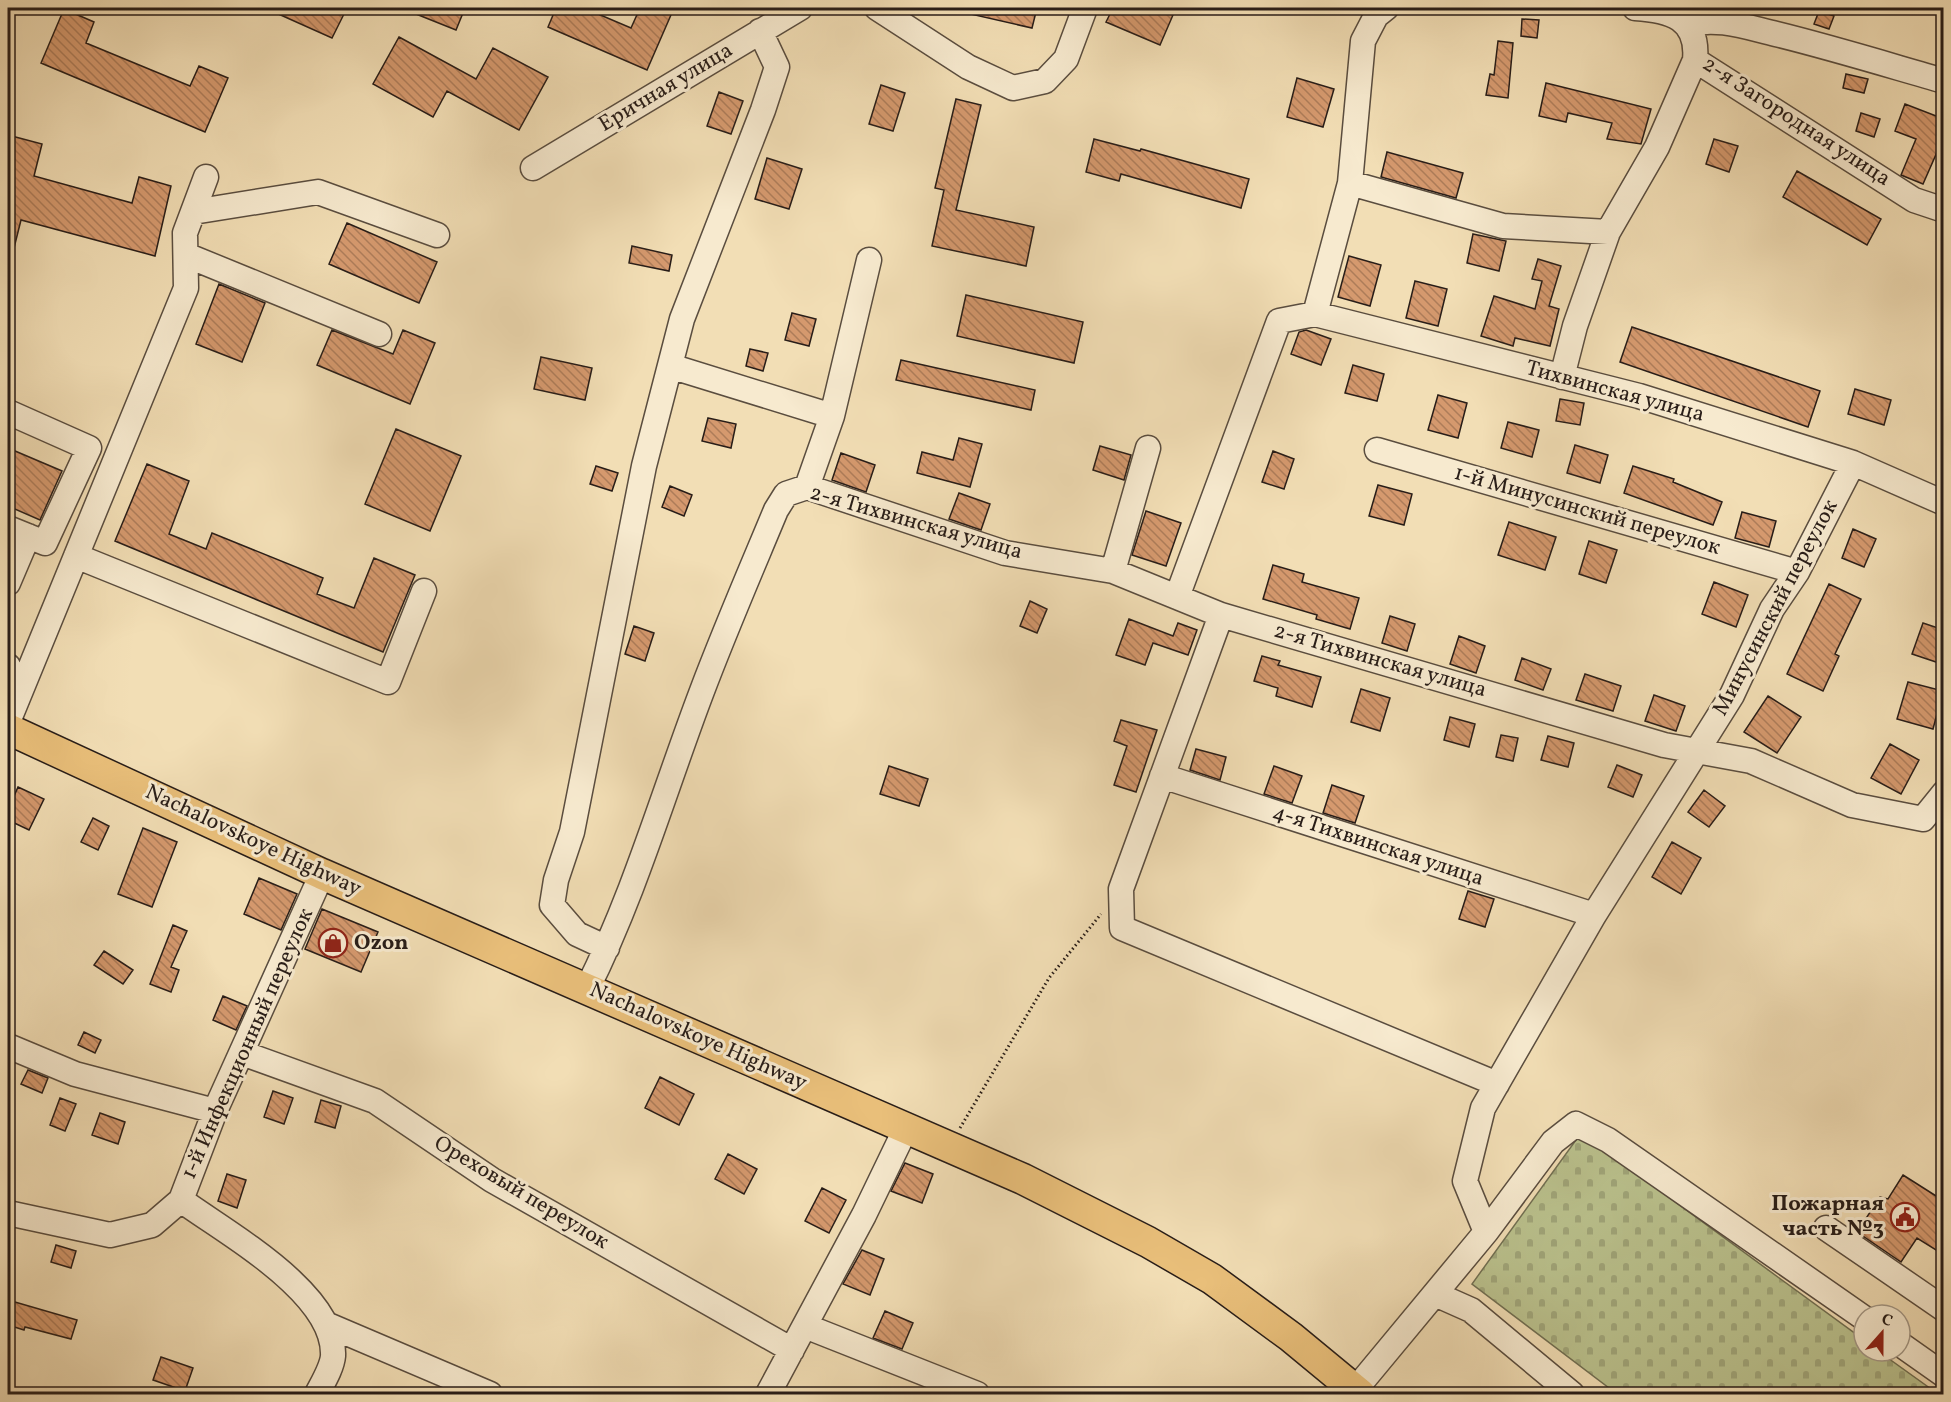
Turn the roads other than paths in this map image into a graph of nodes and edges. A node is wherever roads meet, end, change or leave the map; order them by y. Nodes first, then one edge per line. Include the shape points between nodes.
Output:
1 (800, 8) edge
2 (877, 8) edge
3 (1085, 8) edge
4 (1386, 8) edge
5 (1647, 8) edge
6 (1686, 25) junction
7 (760, 31) junction
8 (1695, 60) junction
9 (1944, 81) edge
10 (533, 168) dead end
11 (206, 177) dead end
12 (1350, 183) junction
13 (1944, 210) edge
14 (193, 212) junction
15 (1608, 232) junction
16 (437, 235) dead end
17 (186, 255) junction
18 (868, 260) dead end
19 (1315, 314) junction
20 (379, 334) dead end
21 (670, 366) junction
22 (1562, 377) junction
23 (8, 412) edge
24 (832, 416) junction
25 (1148, 448) dead end
26 (1377, 450) dead end
27 (1853, 463) junction
28 (807, 487) junction
29 (1944, 503) edge
30 (18, 532) edge
31 (76, 556) junction
32 (1113, 571) junction
33 (1797, 572) junction
34 (8, 583) edge
35 (424, 591) dead end
36 (1177, 597) junction
37 (1221, 615) junction
38 (8, 666) edge
39 (17, 700) junction
40 (8, 723) edge
41 (8, 729) edge
42 (1696, 751) junction
43 (1162, 776) junction
44 (1944, 792) edge
45 (322, 874) junction
46 (1594, 915) junction
47 (607, 948) junction
48 (587, 988) junction
49 (8, 1046) edge
50 (242, 1053) junction
51 (1497, 1084) junction
52 (215, 1111) junction
53 (906, 1128) junction
54 (180, 1200) junction
55 (8, 1214) edge
56 (1826, 1228) dead end
57 (1485, 1232) junction
58 (1435, 1294) junction
59 (1944, 1309) edge
60 (1852, 1310) edge
61 (328, 1325) junction
62 (805, 1326) junction
63 (792, 1350) junction
64 (1912, 1352) edge
65 (1944, 1375) edge
66 (1357, 1392) edge
67 (317, 1395) edge
68 (490, 1395) edge
69 (768, 1395) edge
70 (977, 1395) edge
71 (1572, 1395) edge

1 - 7 street, Еричная улица
2 - 3 street via 968,66 1013,88 1045,81 1066,59
4 - 12 street via 1376,16 1363,41
5 - 6 street via 1673,14
6 - 8 street, 2-я Загородная улица via 1697,43
6 - 9 street via 1702,20 1725,22
7 - 10 street, Еричная улица
7 - 21 street via 777,67 682,319
8 - 13 street, 2-я Загородная улица via 1914,200
8 - 15 street via 1657,147
11 - 14 street
12 - 15 street via 1503,226
12 - 19 street
14 - 16 street via 318,192
14 - 17 street via 185,233
15 - 22 street via 1575,326
17 - 20 street
17 - 31 street via 186,288
18 - 24 street
19 - 22 street, Тихвинская улица
19 - 36 street, Тихвинская улица via 1279,321
21 - 24 street
21 - 47 street via 644,466 572,832 552,905 577,934
22 - 27 street, Тихвинская улица via 1639,396
23 - 30 street via 88,448 45,543
24 - 28 street
25 - 32 street
26 - 33 street, 1-й Минусинский переулок
27 - 29 street, Тихвинская улица
27 - 33 street, Минусинский переулок
28 - 32 street, 2-я Тихвинская улица via 1005,553
28 - 47 street, 2-я Тихвинская улица via 786,494 776,510 702,691 650,842
30 - 34 street
31 - 35 street via 388,682
31 - 39 street
32 - 36 street, 2-я Тихвинская улица
33 - 42 street, Минусинский переулок via 1772,609 1732,695
36 - 37 street, 2-я Тихвинская улица
37 - 42 street, 2-я Тихвинская улица
37 - 43 street
38 - 39 street
39 - 40 street
41 - 45 main road, Nachalovskoye Highway
42 - 44 street, 2-я Тихвинская улица via 1751,761 1852,805 1923,819
42 - 46 street, Минусинский переулок
43 - 46 street, 4-я Тихвинская улица
43 - 51 street via 1121,889 1122,928
45 - 48 main road, Nachalovskoye Highway
45 - 50 street, 1-й Инфекционный переулок
46 - 51 street, Минусинский переулок
47 - 48 street, 2-я Тихвинская улица
48 - 53 main road, Nachalovskoye Highway
49 - 52 street via 75,1074
50 - 52 street, 1-й Инфекционный переулок
50 - 63 street, Ореховый переулок via 375,1101 492,1180
51 - 57 street, Минусинский переулок via 1483,1108 1465,1180
52 - 54 street, 1-й Инфекционный переулок
53 - 62 street
53 - 66 main road, Nachalovskoye Highway via 1044,1190 1212,1279
54 - 55 street via 152,1225 110,1235
54 - 61 street, 1-й Инфекционный переулок via 306,1294
56 - 59 street
57 - 58 street
57 - 60 street via 1552,1142 1576,1124 1608,1140
58 - 66 street
58 - 71 street via 1471,1310
61 - 67 street, 1-й Инфекционный переулок via 333,1357
61 - 68 street
62 - 63 street
62 - 70 street
63 - 69 street
64 - 65 street

